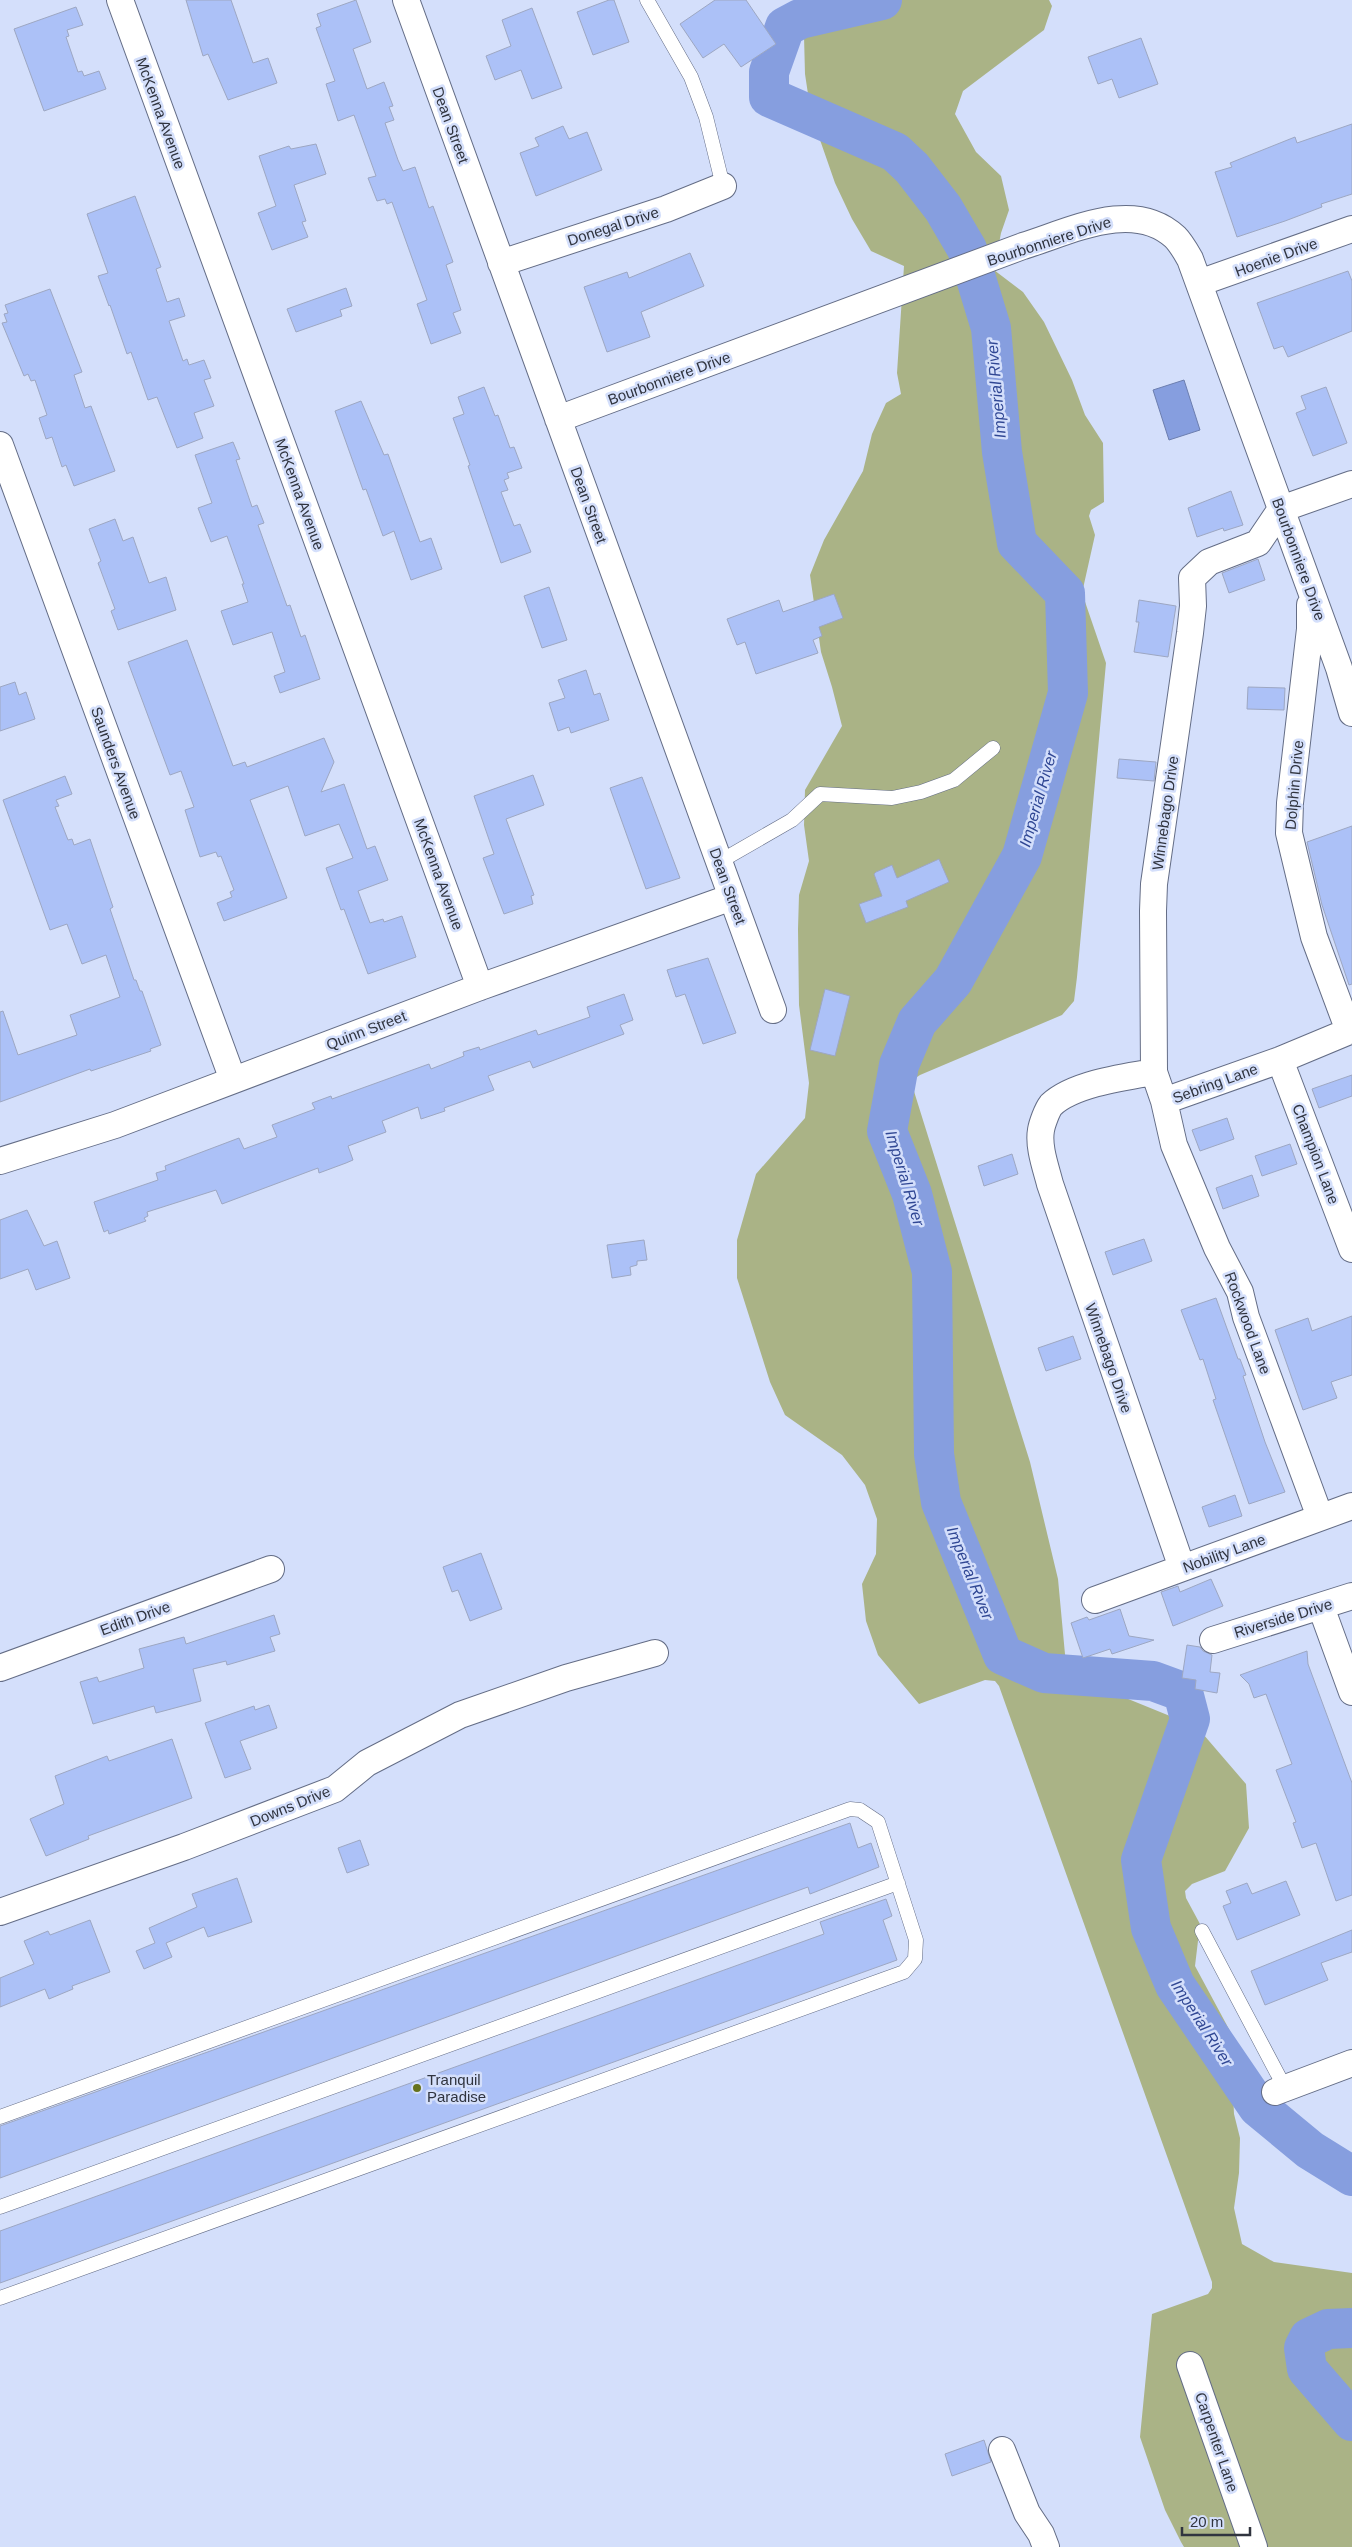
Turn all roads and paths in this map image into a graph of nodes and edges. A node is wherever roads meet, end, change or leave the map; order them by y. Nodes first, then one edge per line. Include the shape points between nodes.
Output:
1 (120, 0) edge
2 (406, 0) edge
3 (646, 0) edge
4 (723, 186) joint
5 (1352, 229) edge
6 (501, 263) junction
7 (1199, 283) junction
8 (558, 419) junction
9 (0, 445) edge
10 (1352, 484) edge
11 (1282, 509) junction
12 (1310, 591) junction
13 (1352, 713) edge
14 (993, 748) dead end
15 (719, 862) junction
16 (732, 897) junction
17 (480, 987) junction
18 (773, 1010) dead end
19 (1351, 1030) edge
20 (1280, 1060) junction
21 (1154, 1072) junction
22 (233, 1080) junction
23 (1164, 1101) junction
24 (0, 1161) edge
25 (1352, 1249) edge
26 (1352, 1506) edge
27 (1320, 1517) junction
28 (1182, 1568) junction
29 (271, 1569) dead end
30 (1352, 1596) edge
31 (1095, 1600) dead end
32 (1321, 1606) junction
33 (1213, 1640) dead end
34 (655, 1653) dead end
35 (0, 1668) edge
36 (1352, 1692) edge
37 (898, 1883) junction
38 (0, 1912) edge
39 (1202, 1931) dead end
40 (1352, 2063) edge
41 (1280, 2090) joint
42 (0, 2117) edge
43 (0, 2207) edge
44 (0, 2298) edge
45 (1190, 2365) dead end
46 (1002, 2450) dead end
47 (1046, 2547) edge
48 (1254, 2547) edge

1 - 17 street, McKenna Avenue
2 - 6 street, Dean Street
3 - 4 lane via 691,76 706,117
4 - 6 street, Donegal Drive via 666,209
5 - 7 street, Hoenie Drive
6 - 8 street, Dean Street
7 - 8 street, Bourbonniere Drive via 1190,259 1176,238 1154,223 1125,217 1096,223 1023,246
7 - 11 street, Bourbonniere Drive
8 - 15 street, Dean Street
9 - 22 street, Saunders Avenue
10 - 11 street
11 - 12 street, Bourbonniere Drive
11 - 21 street, Winnebago Drive via 1258,543 1208,562 1192,578 1190,633 1154,884
12 - 13 street, Bourbonniere Drive
12 - 19 street, Dolphin Drive via 1310,628 1289,833 1314,937
14 - 15 lane via 954,780 921,792 892,798 820,794 792,820
15 - 16 street, Dean Street
16 - 17 street, Quinn Street
16 - 18 street, Dean Street
17 - 22 street, Quinn Street
19 - 20 street, Sebring Lane
20 - 23 street, Sebring Lane
20 - 25 street, Champion Lane
21 - 23 street, Sebring Lane
21 - 28 street, Winnebago Drive via 1122,1077 1070,1092 1050,1106 1041,1130 1050,1184
22 - 24 street, Quinn Street via 115,1125
23 - 27 street, Rockwood Lane via 1174,1145 1217,1248 1240,1292 1246,1317
26 - 27 street, Nobility Lane
27 - 28 street, Nobility Lane
28 - 31 street, Nobility Lane
29 - 35 street, Edith Drive
30 - 32 street, Riverside Drive
32 - 33 street, Riverside Drive
32 - 36 street
34 - 38 street, Downs Drive via 566,1678 460,1716 367,1763 335,1789
37 - 42 lane via 878,1822 860,1810 850,1809
37 - 43 lane
37 - 44 lane via 916,1940 915,1959 904,1972
39 - 41 lane
40 - 41 street
45 - 48 street, Carpenter Lane
46 - 47 street via 1027,2514

